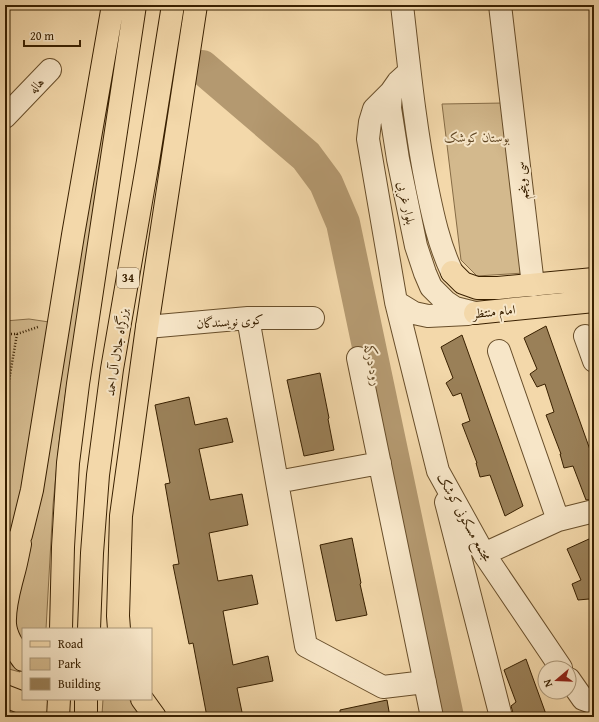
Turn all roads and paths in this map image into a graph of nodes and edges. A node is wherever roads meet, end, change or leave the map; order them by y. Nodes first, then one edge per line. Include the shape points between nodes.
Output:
1 (113, 5) edge
2 (135, 5) edge
3 (172, 5) edge
4 (196, 5) edge
5 (402, 5) edge
6 (500, 5) edge
7 (50, 70) dead end
8 (409, 72) junction
9 (391, 92) junction
10 (5, 117) edge
11 (452, 272) joint
12 (594, 279) edge
13 (533, 284) junction
14 (594, 301) edge
15 (396, 302) junction
16 (474, 313) junction
17 (248, 318) junction
18 (313, 318) dead end
19 (147, 327) junction
20 (5, 334) edge
21 (585, 336) dead end
22 (499, 351) dead end
23 (358, 358) dead end
24 (594, 361) edge
25 (5, 404) edge
26 (380, 464) junction
27 (438, 471) junction
28 (277, 482) junction
29 (594, 511) edge
30 (558, 520) junction
31 (21, 535) junction
32 (484, 554) junction
33 (5, 561) edge
34 (61, 628) edge
35 (89, 628) edge
36 (119, 628) edge
37 (22, 659) edge
38 (556, 660) edge
39 (425, 682) junction
40 (577, 691) edge
41 (5, 696) edge
42 (59, 700) edge
43 (86, 700) edge
44 (143, 700) edge
45 (594, 703) edge
46 (59, 717) edge
47 (86, 717) edge
48 (155, 717) edge
49 (432, 717) edge
50 (501, 717) edge

1 - 31 main road via 32,490
2 - 34 main road via 68,463
3 - 35 main road, بزرگراه جلال آل احمد / 34 via 112,369 98,475
4 - 19 main road
5 - 8 street, بلوار غربی
6 - 13 street, سی وپنجم
7 - 10 street, هاله
8 - 9 street
8 - 11 street, بلوار غربی via 434,220
9 - 15 street, مجتمع مسکونی کوشک via 374,109 368,139
9 - 16 street, بلوار غربی via 390,108 398,159 416,246 425,273 431,287 446,302 455,308
11 - 13 main road, امام منتظر via 462,283 477,288
12 - 13 main road, امام منتظر
14 - 16 main road, امام منتظر
15 - 16 street, امام منتظر via 414,313 428,316
15 - 27 street, مجتمع مسکونی کوشک
17 - 18 street, کوی نویسندگان
17 - 19 street, کوی نویسندگان
17 - 28 street
19 - 36 main road via 121,516
20 - 25 path via 18,334
21 - 24 street
22 - 30 street
23 - 26 street
26 - 28 street
26 - 39 street
27 - 32 street, مجتمع مسکونی کوشک
27 - 50 street
28 - 39 street via 306,646 383,687
29 - 30 street
30 - 32 street
31 - 33 main road
31 - 37 main road via 6,604 5,624 9,639
32 - 38 street, مجتمع مسکونی کوشک
39 - 49 street
40 - 45 street via 582,699
41 - 46 main road
42 - 46 main road, bridge
43 - 47 main road
44 - 48 main road

